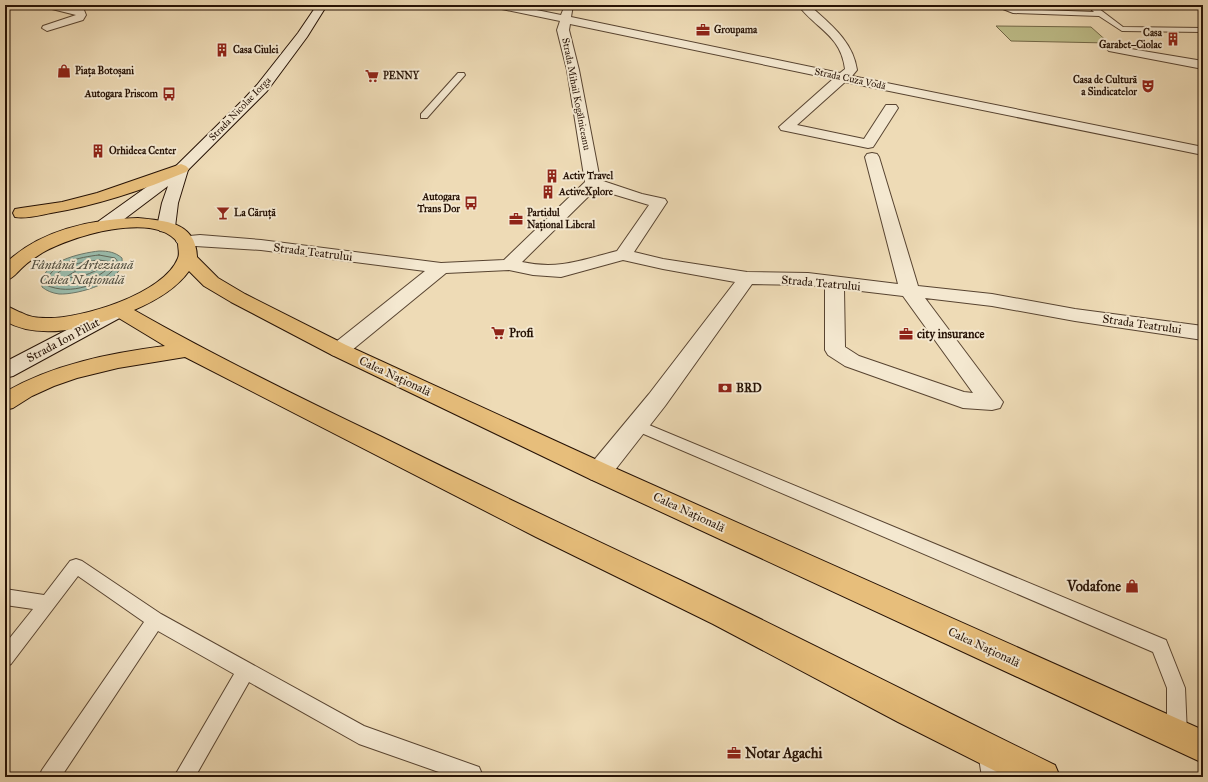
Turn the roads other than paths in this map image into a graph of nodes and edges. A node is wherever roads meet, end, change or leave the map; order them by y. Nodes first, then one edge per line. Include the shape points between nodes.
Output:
1 (48, 5) edge
2 (322, 5) edge
3 (497, 5) edge
4 (569, 5) edge
5 (802, 5) edge
6 (996, 5) edge
7 (1090, 5) edge
8 (1100, 14) junction
9 (565, 19) junction
10 (47, 28) dead end
11 (1203, 30) edge
12 (1113, 49) dead end
13 (1203, 65) edge
14 (461, 75) dead end
15 (844, 77) junction
16 (891, 108) dead end
17 (424, 116) dead end
18 (1203, 151) edge
19 (872, 157) dead end
20 (181, 169) junction
21 (593, 183) junction
22 (13, 211) edge
23 (105, 225) junction
24 (166, 227) junction
25 (78, 232) junction
26 (186, 249) junction
27 (623, 255) junction
28 (509, 265) junction
29 (441, 268) junction
30 (5, 275) edge
31 (747, 278) junction
32 (834, 283) junction
33 (910, 292) junction
34 (120, 310) junction
35 (5, 312) edge
36 (1203, 333) edge
37 (188, 350) junction
38 (339, 350) junction
39 (5, 371) edge
40 (5, 402) edge
41 (637, 425) junction
42 (600, 472) junction
43 (5, 597) edge
44 (47, 603) junction
45 (155, 620) junction
46 (5, 658) edge
47 (246, 670) junction
48 (1177, 735) junction
49 (1203, 747) edge
50 (988, 750) junction
51 (472, 774) dead end
52 (1031, 774) edge
53 (49, 777) edge
54 (184, 777) edge
55 (992, 777) edge

1 - 10 street via 80,12 81,15 79,18
2 - 20 street, Strada Nicolae Iorga via 303,35 262,88
3 - 9 street, Strada Cuza Vodă
4 - 9 street, Strada Mihail Kogălniceanu
5 - 15 street via 848,51 851,70
6 - 8 lane via 1013,12
7 - 8 lane
8 - 11 lane via 1122,29
9 - 15 street, Strada Cuza Vodă
9 - 21 street, Strada Mihail Kogălniceanu via 563,30 573,70
12 - 13 street
14 - 17 lane
15 - 16 street via 786,127 868,144
15 - 18 street, Strada Cuza Vodă
19 - 33 street
20 - 22 main road via 108,195 45,210
20 - 23 street, Strada Nicolae Iorga
20 - 24 street, Strada Nicolae Iorga via 170,203
21 - 27 street via 659,202
21 - 28 street
22 - 25 main road
23 - 24 main road via 148,223
23 - 25 main road
24 - 26 main road, Calea Națională via 180,234
25 - 30 main road via 52,241 28,254
26 - 29 street, Strada Teatrului via 200,240 261,245
26 - 34 main road via 181,270 165,285
26 - 38 main road, Calea Națională via 201,273 211,282
27 - 28 street, Strada Teatrului via 561,271 533,270
27 - 31 street, Strada Teatrului
28 - 29 street, Strada Teatrului
29 - 38 street
31 - 32 street, Strada Teatrului via 808,279
31 - 41 street
32 - 33 street, Strada Teatrului
32 - 33 street via 835,350 852,361 963,400 992,402
33 - 36 street, Strada Teatrului via 992,300
34 - 35 main road via 93,319 61,323 34,323 12,318
34 - 37 main road
34 - 39 street, Strada Ion Pillat
37 - 40 main road via 147,354 83,369 50,379
37 - 50 main road via 723,615
38 - 42 main road, Calea Națională
41 - 42 street
41 - 48 lane via 1160,646 1176,688
42 - 48 main road, Calea Națională
43 - 44 lane
44 - 45 lane via 76,566
44 - 46 lane
45 - 47 lane
45 - 53 lane
47 - 51 lane via 359,734
47 - 54 lane
48 - 49 main road, Calea Națională
50 - 52 main road
50 - 55 lane

